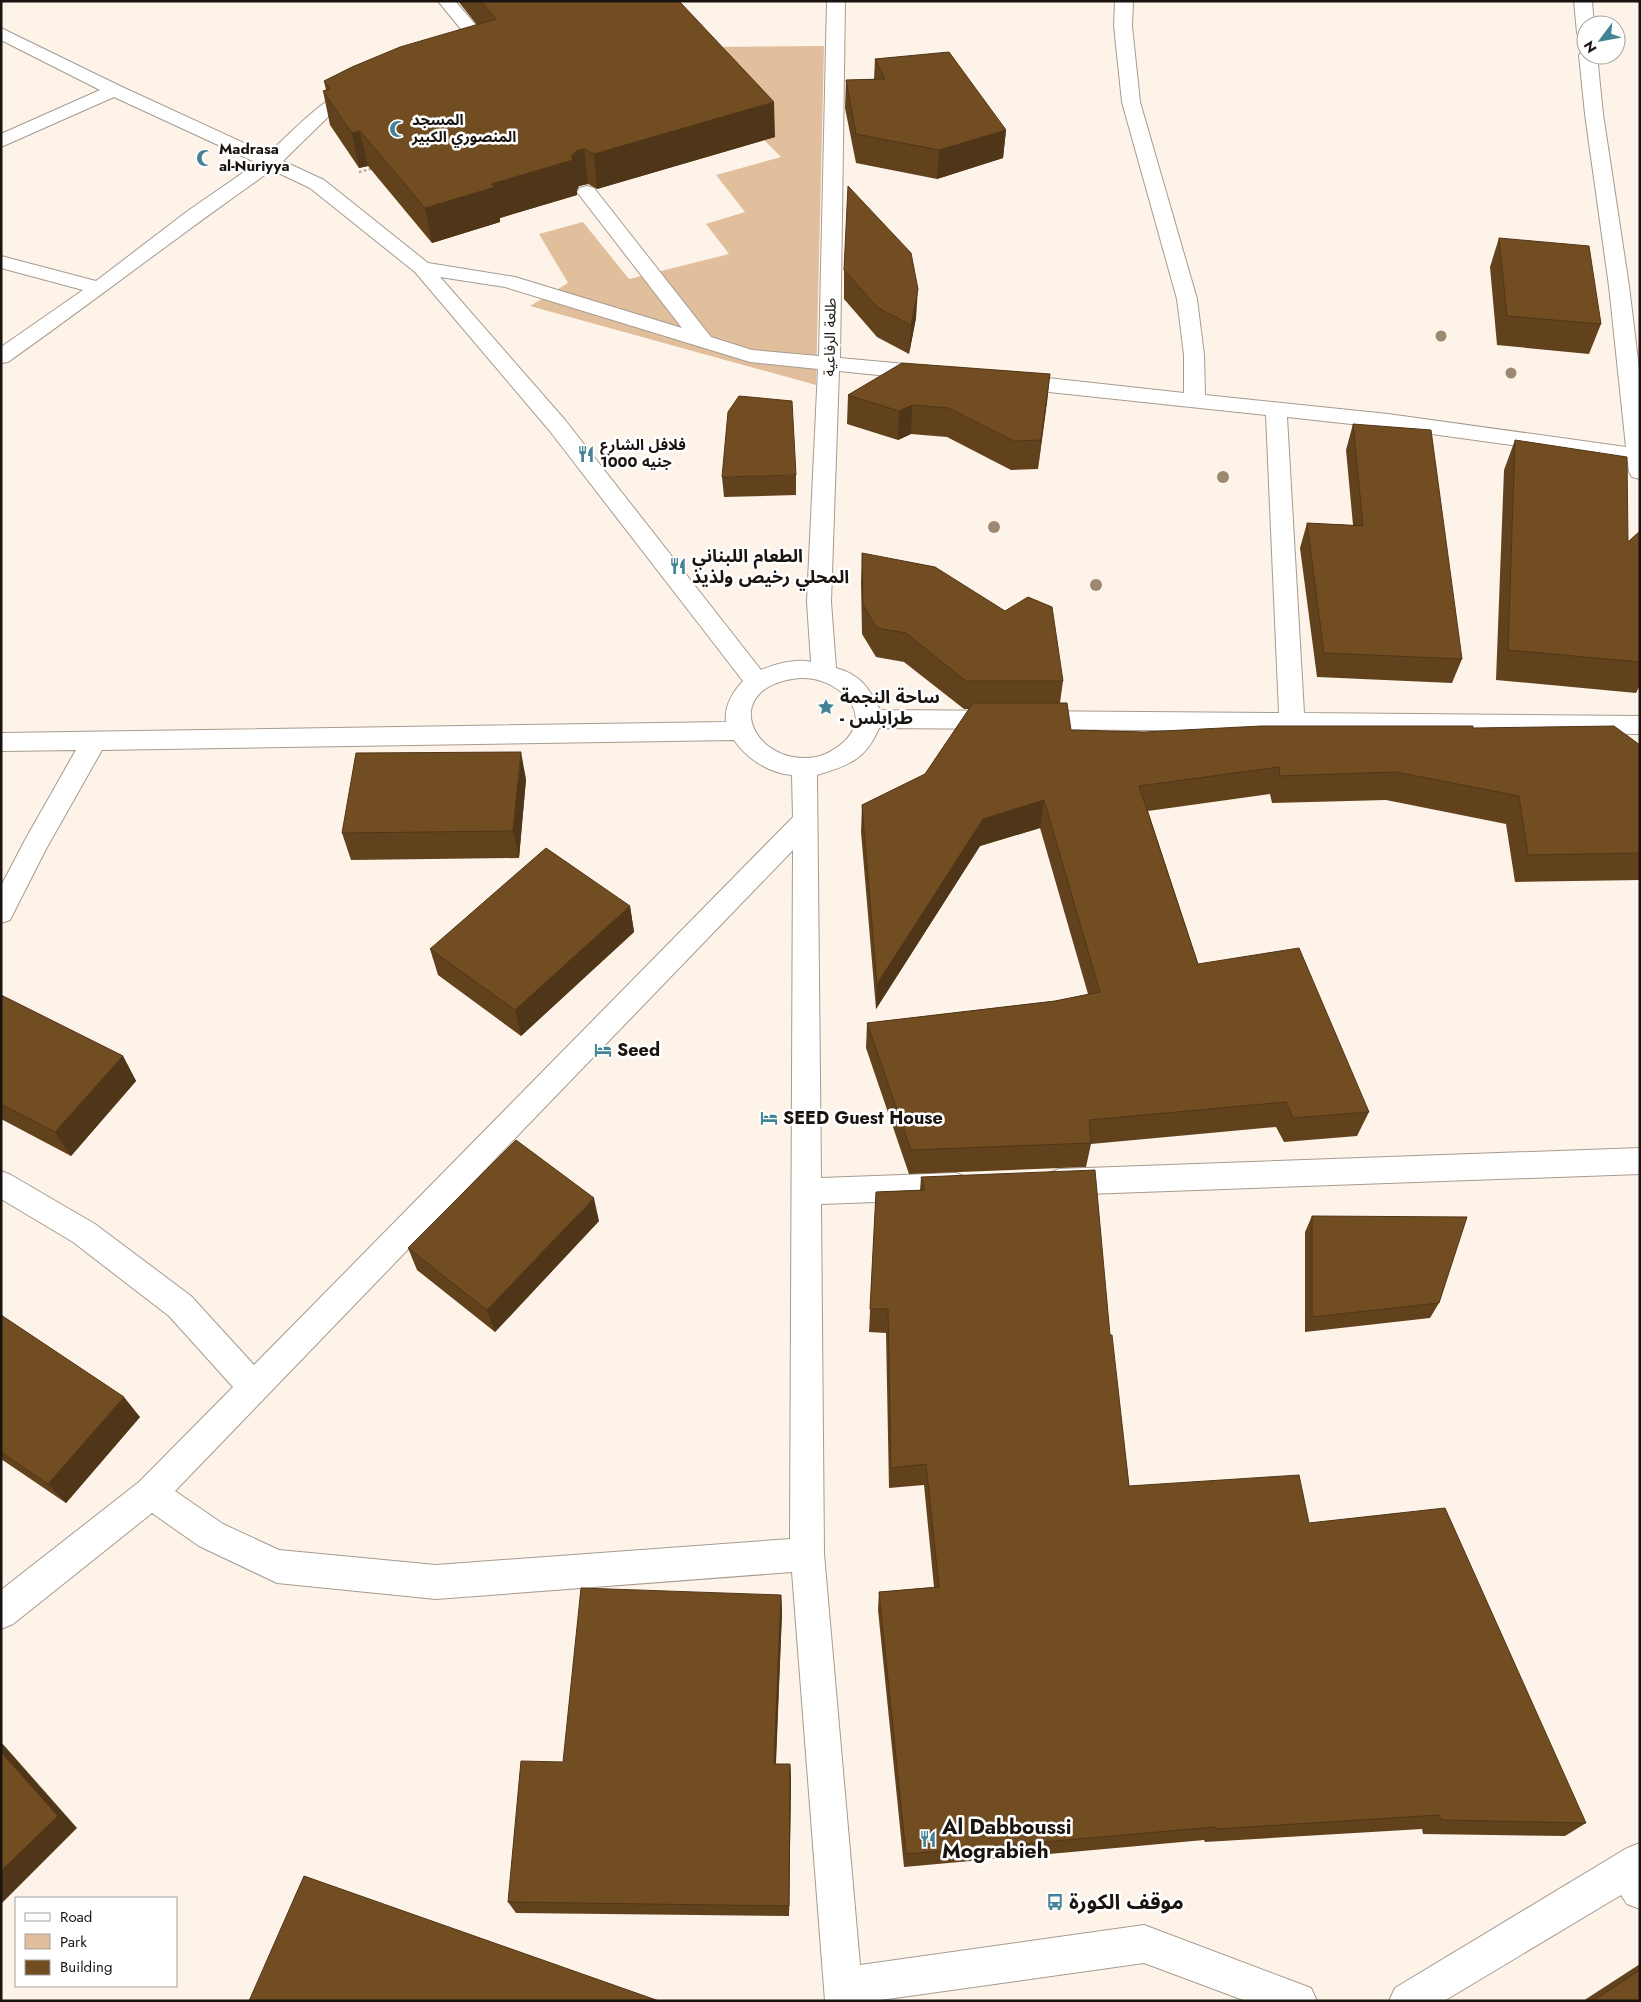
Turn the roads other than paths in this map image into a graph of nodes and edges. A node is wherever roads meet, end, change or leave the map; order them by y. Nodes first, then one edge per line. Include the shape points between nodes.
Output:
1 (446, 1) edge
2 (836, 1) edge
3 (1124, 1) edge
4 (1583, 1) edge
5 (1584, 15) edge
6 (1, 34) edge
7 (446, 53) edge
8 (1589, 65) edge
9 (377, 83) edge
10 (114, 90) junction
11 (1, 141) edge
12 (271, 162) junction
13 (587, 192) edge
14 (1, 262) edge
15 (422, 268) junction
16 (99, 288) junction
17 (703, 341) junction
18 (1, 357) edge
19 (829, 364) junction
20 (945, 375) edge
21 (994, 379) edge
22 (1195, 401) junction
23 (1276, 409) junction
24 (1639, 462) edge
25 (824, 672) junction
26 (757, 682) junction
27 (870, 719) junction
28 (1292, 723) junction
29 (1640, 725) edge
30 (740, 731) junction
31 (94, 741) junction
32 (1, 742) edge
33 (804, 766) junction
34 (806, 820) junction
35 (1, 913) edge
36 (1640, 1160) edge
37 (1035, 1183) edge
38 (1, 1184) edge
39 (985, 1185) edge
40 (807, 1192) junction
41 (254, 1387) junction
42 (152, 1493) junction
43 (807, 1554) junction
44 (1, 1612) edge
45 (1635, 1874) edge
46 (844, 1993) edge
47 (1298, 2001) edge
48 (1408, 2001) edge

1 - 7 street via 480,41
2 - 19 street, طلعة الرفاعية
3 - 22 street via 1123,26 1131,102 1187,299 1194,355
4 - 5 street
6 - 10 street
8 - 24 street
9 - 12 street via 326,108
10 - 11 street
10 - 12 street
12 - 15 street via 317,184
12 - 16 street
13 - 17 street
14 - 16 street
15 - 17 street via 508,281
15 - 26 street via 557,425
16 - 18 street
17 - 19 street via 750,356
19 - 20 street
19 - 25 street, طلعة الرفاعية via 819,602
21 - 22 street
22 - 23 street
23 - 24 street via 1388,421
23 - 28 street
25 - 26 street via 789,670
25 - 27 street via 843,678 858,690 867,704
26 - 30 street via 739,705
27 - 28 street
27 - 33 street via 866,734 842,757 824,764
28 - 29 street
30 - 31 street
30 - 33 street via 747,743 764,756 787,765
31 - 32 street
31 - 35 street
33 - 34 street
34 - 40 street
34 - 41 street
36 - 37 street
38 - 41 street via 84,1233 180,1306
39 - 40 street
40 - 43 street
41 - 42 street
42 - 43 street via 211,1536 276,1566 436,1582
42 - 44 street
43 - 46 street
45 - 48 street
46 - 47 street via 1144,1944

